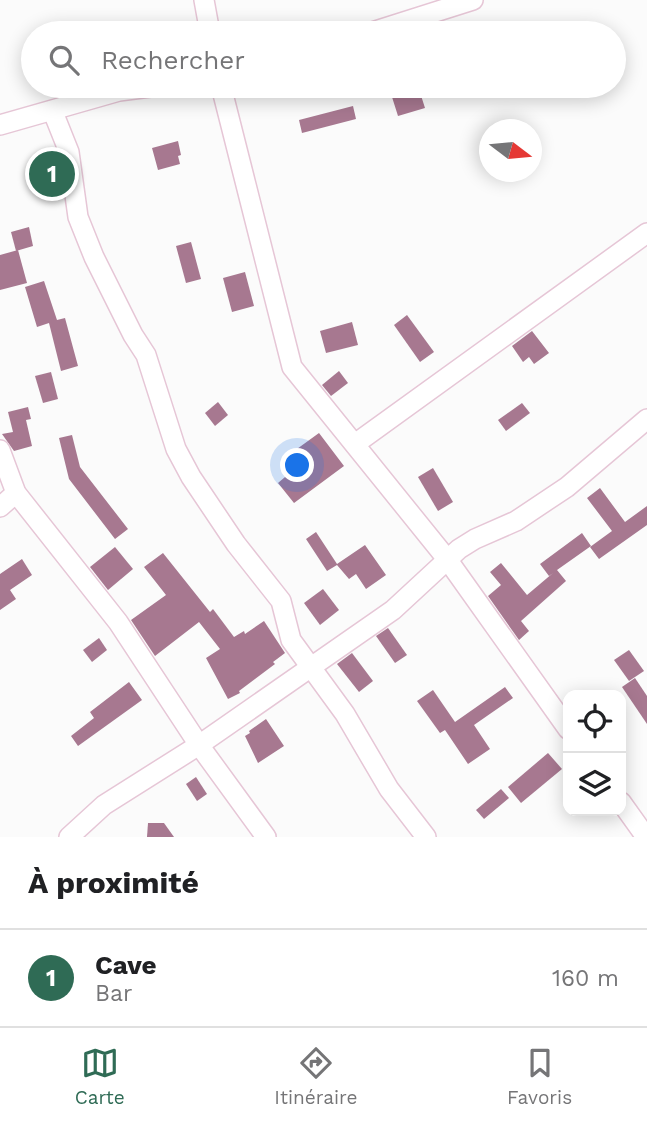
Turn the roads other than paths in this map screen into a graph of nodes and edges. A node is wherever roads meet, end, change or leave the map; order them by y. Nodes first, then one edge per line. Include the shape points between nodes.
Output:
1 (204, 0) edge
2 (473, 0) edge
3 (208, 21) edge
4 (407, 21) edge
5 (97, 98) edge
6 (224, 98) edge
7 (53, 112) junction
8 (0, 125) edge
9 (647, 233) edge
10 (647, 419) edge
11 (355, 444) junction
12 (0, 450) edge
13 (16, 493) junction
14 (0, 507) edge
15 (447, 559) junction
16 (312, 668) junction
17 (563, 722) edge
18 (199, 745) junction
19 (626, 809) edge
20 (69, 837) edge
21 (266, 837) edge
22 (426, 837) edge
23 (646, 837) edge

1 - 3 street
2 - 4 street
5 - 7 street
6 - 11 street via 292,367
7 - 8 street
7 - 16 street via 69,152 78,217 146,355 176,449 236,544 281,601 291,640
9 - 11 street
10 - 15 street via 567,487
11 - 15 street
12 - 13 street
13 - 14 street
13 - 18 street via 118,622
15 - 16 street via 393,610
15 - 17 street
16 - 18 street
16 - 22 street via 389,789
18 - 20 street via 104,805
18 - 21 street
19 - 23 street

